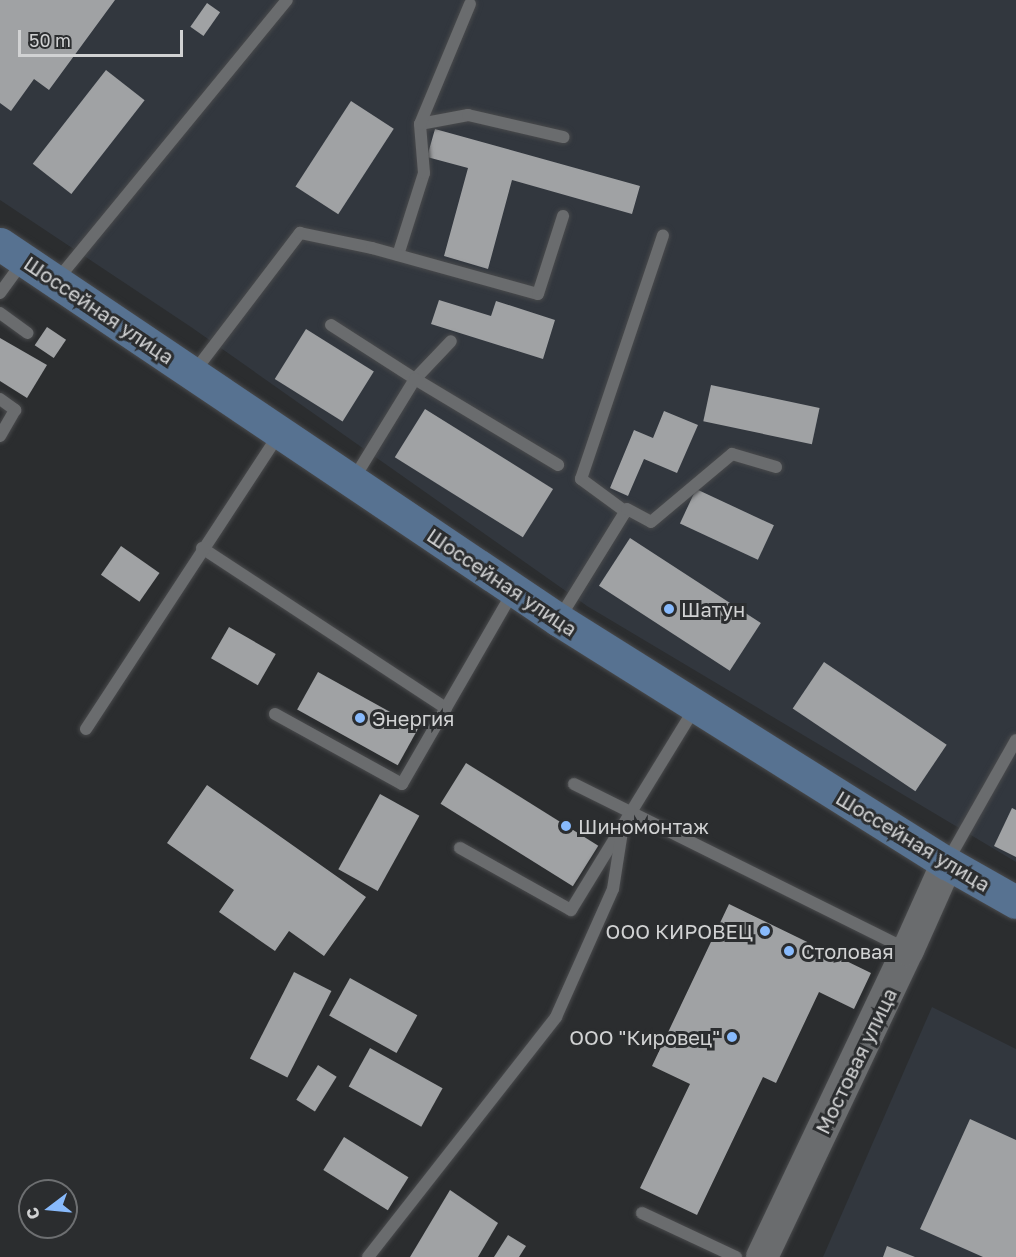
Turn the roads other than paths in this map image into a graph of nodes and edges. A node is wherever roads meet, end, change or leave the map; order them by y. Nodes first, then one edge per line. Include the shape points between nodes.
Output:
1 (287, 0) edge
2 (470, 4) dead end
3 (420, 124) junction
4 (563, 137) dead end
5 (563, 216) dead end
6 (663, 235) dead end
7 (12, 252) edge
8 (398, 255) junction
9 (56, 281) junction
10 (0, 293) edge
11 (0, 312) edge
12 (331, 325) dead end
13 (28, 333) dead end
14 (451, 341) dead end
15 (193, 373) junction
16 (415, 379) junction
17 (0, 399) edge
18 (280, 432) junction
19 (0, 436) edge
20 (558, 465) dead end
21 (776, 467) dead end
22 (353, 481) junction
23 (626, 512) junction
24 (202, 548) junction
25 (514, 591) junction
26 (559, 620) junction
27 (446, 708) junction
28 (695, 708) junction
29 (275, 714) dead end
30 (86, 729) dead end
31 (1016, 740) edge
32 (574, 784) dead end
33 (629, 813) junction
34 (623, 825) junction
35 (460, 848) dead end
36 (947, 863) junction
37 (1016, 902) edge
38 (908, 950) junction
39 (642, 1213) dead end
40 (368, 1257) edge
41 (736, 1257) edge
42 (762, 1257) edge

1 - 9 lane
2 - 3 lane
3 - 4 lane via 468,115
3 - 8 lane via 424,173
5 - 8 lane via 538,294
6 - 23 lane via 581,479
7 - 9 main road, Шоссейная улица
7 - 10 lane
8 - 15 lane via 300,232
9 - 15 main road, Шоссейная улица
11 - 13 lane
12 - 16 lane
14 - 16 lane
15 - 18 main road, Шоссейная улица
16 - 20 lane
16 - 22 lane
17 - 19 lane via 15,410
18 - 22 main road, Шоссейная улица
18 - 24 lane
21 - 23 lane via 732,454 651,522 627,509
22 - 25 main road, Шоссейная улица
23 - 26 lane
24 - 27 lane
24 - 30 lane
25 - 26 main road, Шоссейная улица
25 - 27 lane
26 - 28 main road, Шоссейная улица
27 - 29 lane via 402,784
28 - 33 lane
28 - 36 main road, Шоссейная улица
31 - 36 lane
32 - 33 lane
33 - 34 lane
33 - 38 lane
34 - 35 lane via 571,910
34 - 40 lane via 613,889 556,1017
36 - 37 main road, Шоссейная улица
36 - 38 street, Мостовая улица
38 - 42 street, Мостовая улица
39 - 41 lane

